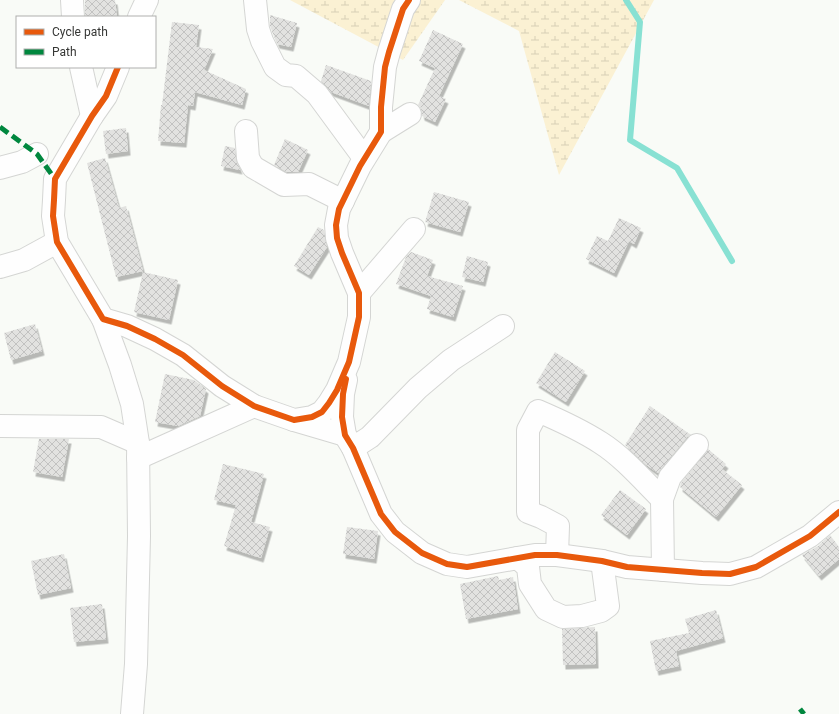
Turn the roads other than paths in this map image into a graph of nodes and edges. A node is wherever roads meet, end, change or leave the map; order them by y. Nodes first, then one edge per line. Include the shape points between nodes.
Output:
1 (72, 0) edge
2 (147, 0) edge
3 (255, 0) edge
4 (409, 0) edge
5 (73, 16) edge
6 (139, 16) edge
7 (81, 68) edge
8 (118, 68) edge
9 (410, 114) dead end
10 (92, 116) junction
11 (246, 131) dead end
12 (381, 132) junction
13 (37, 154) dead end
14 (364, 158) junction
15 (0, 168) edge
16 (343, 201) junction
17 (414, 229) dead end
18 (57, 242) junction
19 (0, 267) edge
20 (359, 293) junction
21 (103, 318) junction
22 (503, 326) dead end
23 (349, 362) junction
24 (254, 406) junction
25 (294, 420) junction
26 (0, 426) edge
27 (349, 442) junction
28 (697, 445) dead end
29 (138, 451) junction
30 (662, 499) junction
31 (839, 512) edge
32 (557, 555) junction
33 (518, 558) junction
34 (602, 561) junction
35 (663, 570) junction
36 (132, 714) edge

1 - 5 street
2 - 6 street
3 - 14 street via 258,29 275,66 286,75 296,76 318,94
4 - 12 street via 402,9 388,52 381,107
7 - 10 street
8 - 10 street via 106,96
9 - 12 street
10 - 18 street via 55,179 53,216
11 - 16 street via 248,158 253,168 284,185 309,184
12 - 14 street
13 - 15 street via 22,162
14 - 16 street
16 - 20 street via 336,225 337,238
17 - 20 street
18 - 19 street via 24,260
18 - 21 street
20 - 23 street via 359,317
21 - 24 street via 127,326 183,355 222,386
21 - 29 street via 132,404
22 - 27 street via 451,360 418,388 370,437
23 - 25 street via 337,390 322,412 312,417
23 - 27 street via 342,417
24 - 25 street
24 - 29 street
25 - 27 street
26 - 29 street via 101,427
27 - 33 street via 381,514 395,532 422,553 447,564 467,567
28 - 30 street via 670,478
29 - 36 street via 139,536 136,664
30 - 32 street via 632,468 602,443 538,411 528,430 528,512 558,526
30 - 35 street
31 - 35 street via 810,536 756,567 730,574
32 - 33 street
32 - 34 street
33 - 34 street via 528,567 530,584 546,609 563,617 582,616 601,611 608,606
34 - 35 street via 628,567

